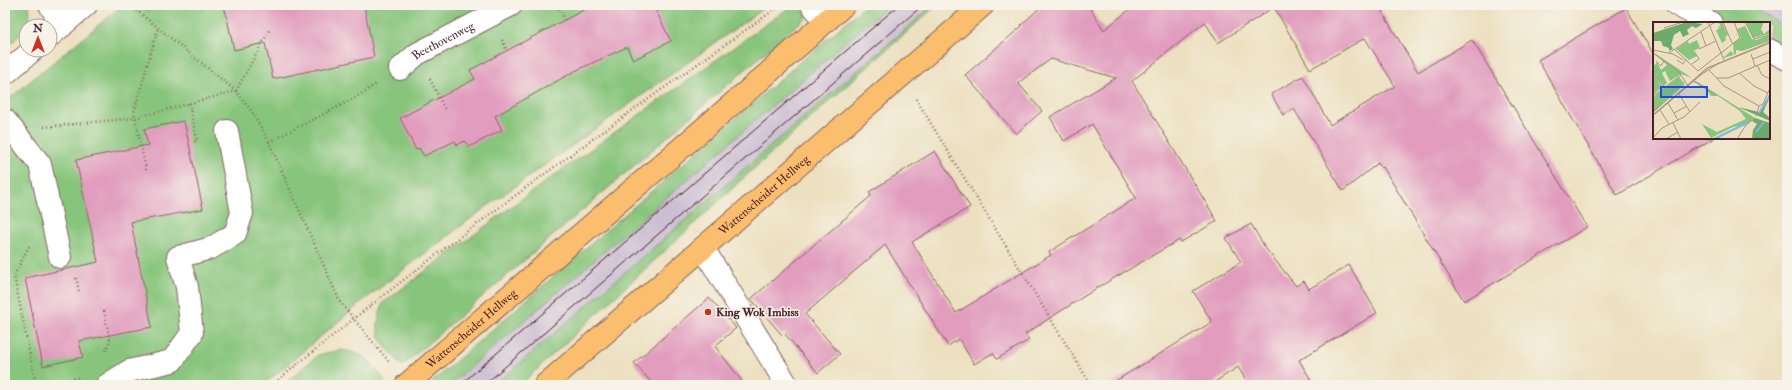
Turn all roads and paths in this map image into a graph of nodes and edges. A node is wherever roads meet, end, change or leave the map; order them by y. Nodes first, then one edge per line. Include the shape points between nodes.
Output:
1 (50, 5) edge
2 (86, 5) edge
3 (130, 5) edge
4 (511, 5) edge
5 (557, 5) edge
6 (781, 5) edge
7 (812, 5) edge
8 (844, 5) edge
9 (983, 5) edge
10 (1677, 5) edge
11 (53, 18) edge
12 (565, 20) dead end
13 (826, 21) junction
14 (1710, 22) edge
15 (158, 28) junction
16 (58, 29) edge
17 (270, 29) dead end
18 (1770, 50) edge
19 (417, 54) junction
20 (24, 58) edge
21 (1787, 58) edge
22 (400, 69) joint
23 (5, 74) edge
24 (899, 78) junction
25 (236, 91) junction
26 (189, 104) junction
27 (445, 110) dead end
28 (135, 118) junction
29 (5, 120) edge
30 (41, 127) dead end
31 (227, 131) dead end
32 (269, 142) junction
33 (192, 143) dead end
34 (146, 170) dead end
35 (49, 207) junction
36 (703, 248) junction
37 (60, 257) dead end
38 (104, 311) dead end
39 (352, 318) junction
40 (105, 354) dead end
41 (391, 364) dead end
42 (84, 377) dead end
43 (36, 385) edge
44 (46, 385) edge
45 (108, 385) edge
46 (272, 385) edge
47 (406, 385) edge
48 (545, 385) edge
49 (787, 385) edge
50 (1091, 385) edge

1 - 11 street
2 - 16 street
3 - 15 path
4 - 19 street, Beethovenweg
5 - 12 path
6 - 39 path via 604,130
7 - 13 street
8 - 13 main road, Wattenscheider Hellweg
9 - 24 main road, Wattenscheider Hellweg
10 - 14 street
13 - 47 main road, Wattenscheider Hellweg
15 - 25 path
15 - 28 path via 134,112
17 - 25 path
18 - 21 street
19 - 22 street, Beethovenweg
19 - 27 path
20 - 23 street
22 - 32 path via 352,99
24 - 36 main road, Wattenscheider Hellweg
24 - 50 path via 921,106
25 - 26 path
25 - 32 path via 252,112
26 - 28 path
26 - 33 path via 197,140
28 - 30 path
28 - 34 path
29 - 35 street via 40,164
31 - 45 street via 242,213 235,234 211,248 178,257 187,287 192,333 172,361 129,371
32 - 39 path via 340,302
35 - 37 street
35 - 43 path via 14,276
36 - 48 main road, Wattenscheider Hellweg
36 - 49 street
38 - 40 path via 110,340
39 - 41 path
39 - 46 path
42 - 44 path

